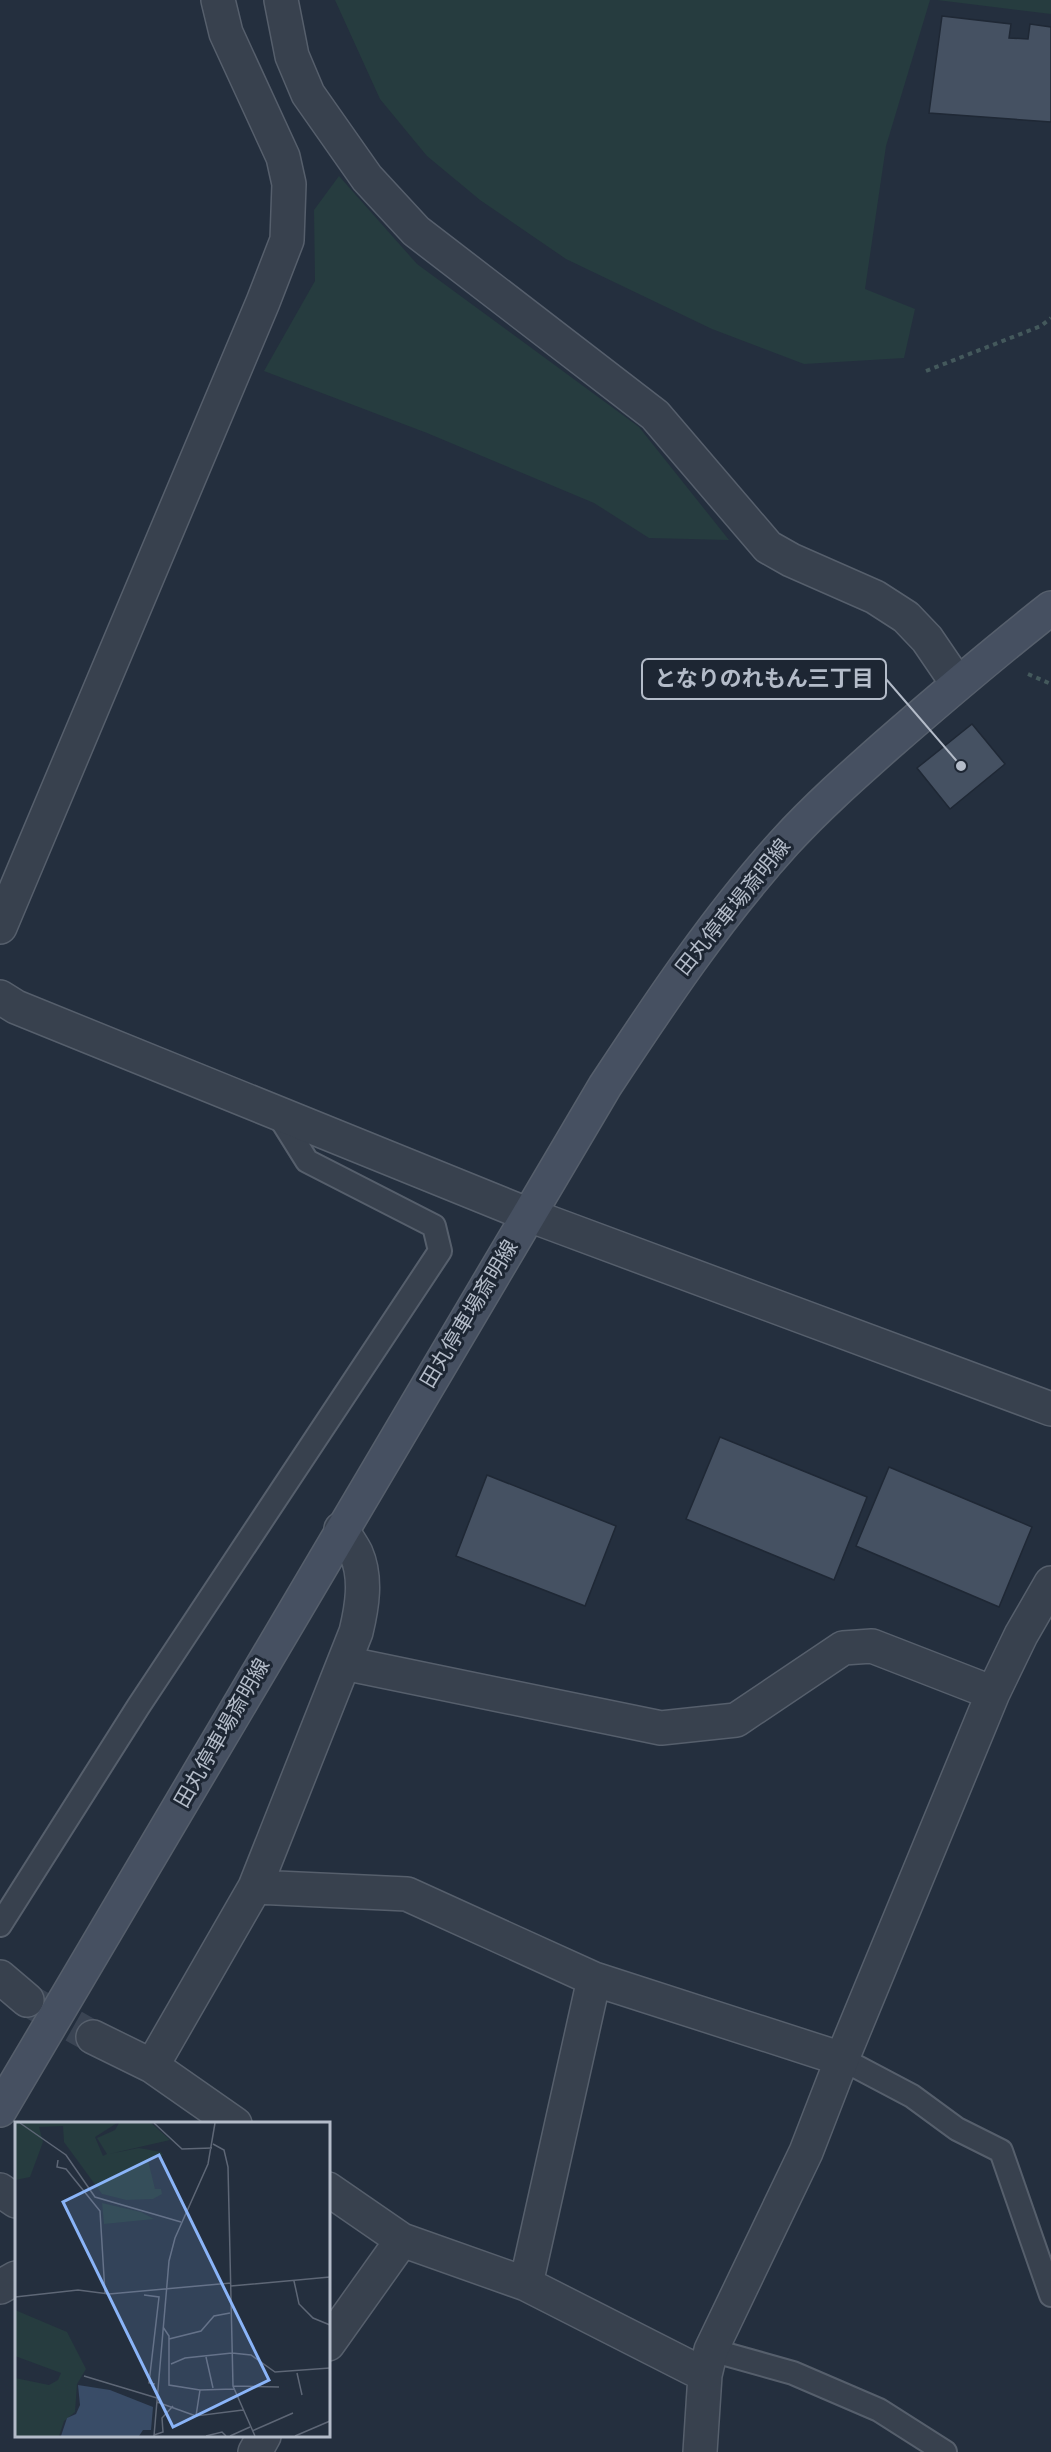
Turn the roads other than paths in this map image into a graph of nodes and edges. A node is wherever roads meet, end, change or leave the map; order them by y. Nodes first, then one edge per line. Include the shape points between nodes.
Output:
1 (218, 0) edge
2 (280, 0) edge
3 (1051, 608) edge
4 (957, 683) junction
5 (0, 927) edge
6 (0, 997) edge
7 (277, 1113) junction
8 (529, 1215) junction
9 (1051, 1409) edge
10 (341, 1529) junction
11 (1051, 1583) edge
12 (344, 1663) junction
13 (993, 1693) junction
14 (255, 1887) junction
15 (0, 1925) edge
16 (0, 1977) edge
17 (594, 1979) junction
18 (27, 2000) tunnel mouth
19 (93, 2037) tunnel mouth
20 (842, 2059) junction
21 (152, 2066) junction
22 (0, 2110) edge
23 (232, 2122) edge
24 (0, 2190) edge
25 (330, 2190) edge
26 (15, 2200) edge
27 (402, 2240) junction
28 (15, 2279) edge
29 (526, 2283) junction
30 (0, 2287) edge
31 (1051, 2295) edge
32 (330, 2341) edge
33 (708, 2363) junction
34 (699, 2452) edge
35 (945, 2452) edge

1 - 5 street via 226,33 283,157 289,184 287,240
2 - 4 street via 292,56 308,94 367,178 416,231 655,415 768,546 875,597 906,617 927,639
3 - 4 main road, 田丸停車場斎明線
4 - 8 main road, 田丸停車場斎明線 via 831,795 741,893 678,975 604,1086
6 - 7 street via 16,1007
7 - 8 street
7 - 15 lane via 307,1161 434,1226 440,1251 138,1707
8 - 9 street
8 - 10 main road, 田丸停車場斎明線
10 - 12 street via 357,1554 363,1602
10 - 22 main road, 田丸停車場斎明線
11 - 13 street
12 - 13 street via 661,1728 736,1720 843,1648 872,1646
12 - 14 street
13 - 20 street
14 - 17 street via 407,1894
14 - 21 street
16 - 18 street
17 - 20 street
17 - 29 street
19 - 21 street
20 - 31 lane via 912,2096 957,2128 1001,2151
20 - 33 street via 806,2152
21 - 23 street
24 - 26 street
25 - 27 street
27 - 29 street
27 - 32 street
28 - 30 street
29 - 33 street
33 - 34 street
33 - 35 lane via 793,2373 879,2410

